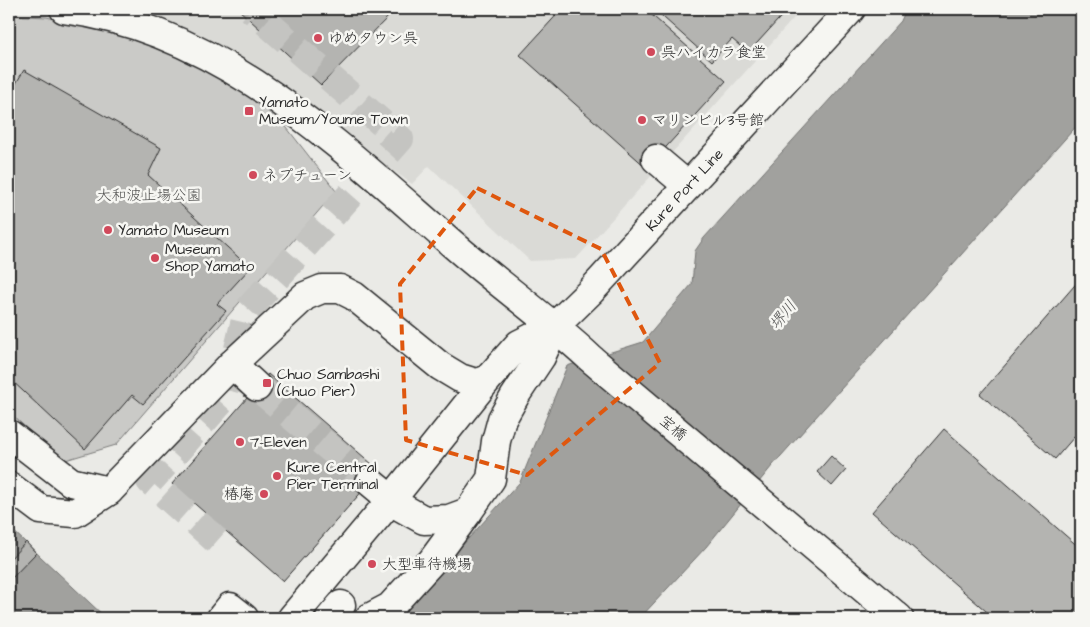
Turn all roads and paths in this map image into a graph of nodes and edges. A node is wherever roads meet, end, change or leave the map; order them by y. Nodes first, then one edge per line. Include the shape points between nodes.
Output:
1 (64, 9) edge
2 (850, 9) edge
3 (656, 159) dead end
4 (688, 186) junction
5 (555, 326) junction
6 (232, 364) junction
7 (487, 380) junction
8 (257, 387) tunnel mouth
9 (9, 434) edge
10 (370, 482) tunnel mouth
11 (9, 486) edge
12 (109, 491) junction
13 (391, 500) junction
14 (468, 512) junction
15 (221, 618) edge
16 (244, 618) edge
17 (292, 618) edge
18 (369, 618) edge
19 (899, 618) edge

1 - 5 street, 宝橋 via 85,11 145,27 200,52 266,89 320,129 504,288
2 - 4 street, Kure Port Line
3 - 4 street
4 - 5 street, Kure Port Line
5 - 7 street via 519,344
5 - 14 street via 541,357 502,419 491,479
5 - 19 street, 宝橋
6 - 7 street via 304,296 322,289 340,288 440,366 476,383
6 - 8 street
6 - 12 street
7 - 13 street
9 - 12 street via 71,482
10 - 13 street
11 - 12 street via 41,510 75,513
13 - 14 street via 415,524
13 - 17 street
14 - 18 street via 432,561 390,607
15 - 16 street via 230,607

